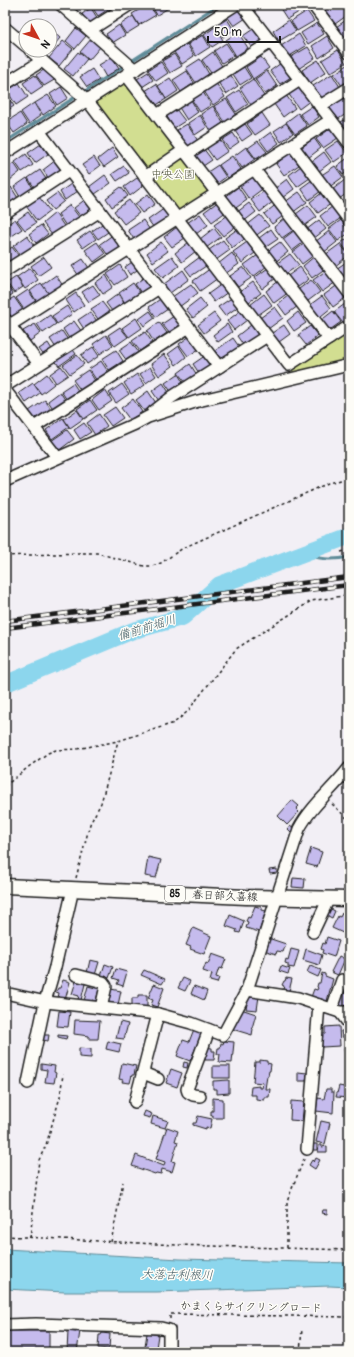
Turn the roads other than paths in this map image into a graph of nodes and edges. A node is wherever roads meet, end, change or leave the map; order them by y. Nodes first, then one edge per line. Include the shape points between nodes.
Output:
1 (61, 5) edge
2 (128, 5) edge
3 (235, 5) edge
4 (242, 5) edge
5 (312, 5) edge
6 (5, 28) edge
7 (90, 30) junction
8 (18, 39) edge
9 (271, 42) junction
10 (349, 53) edge
11 (39, 58) edge
12 (42, 61) junction
13 (131, 72) junction
14 (300, 80) junction
15 (5, 84) edge
16 (349, 88) edge
17 (87, 100) junction
18 (320, 106) junction
19 (157, 115) junction
20 (331, 120) junction
21 (39, 131) junction
22 (349, 143) edge
23 (292, 145) junction
24 (185, 152) junction
25 (5, 153) edge
26 (254, 169) junction
27 (69, 171) junction
28 (145, 177) junction
29 (217, 193) junction
30 (100, 211) junction
31 (5, 213) edge
32 (177, 219) junction
33 (349, 220) edge
34 (130, 250) junction
35 (5, 271) edge
36 (159, 288) junction
37 (349, 293) edge
38 (8, 322) edge
39 (349, 326) edge
40 (189, 327) junction
41 (267, 336) junction
42 (328, 339) junction
43 (39, 364) junction
44 (349, 365) edge
45 (220, 366) junction
46 (5, 386) edge
47 (5, 390) edge
48 (148, 417) junction
49 (34, 427) junction
50 (58, 457) junction
51 (5, 481) edge
52 (349, 768) edge
53 (5, 886) edge
54 (73, 889) junction
55 (277, 897) junction
56 (328, 898) junction
57 (349, 899) edge
58 (313, 932) dead end
59 (76, 975) dead end
60 (342, 980) dead end
61 (247, 990) junction
62 (5, 993) edge
63 (46, 1002) junction
64 (319, 1005) junction
65 (101, 1008) junction
66 (340, 1011) edge
67 (158, 1014) junction
68 (349, 1024) edge
69 (209, 1030) junction
70 (143, 1073) junction
71 (158, 1079) dead end
72 (28, 1083) dead end
73 (200, 1096) dead end
74 (136, 1102) dead end
75 (307, 1149) road end
76 (5, 1325) edge
77 (168, 1352) edge

1 - 7 street
2 - 7 street
3 - 13 street
4 - 9 street
5 - 10 street
6 - 8 street
7 - 13 street
9 - 14 street
9 - 19 street
11 - 12 street
12 - 15 street
12 - 17 street
13 - 17 street
13 - 19 street
14 - 18 street
14 - 24 street
16 - 18 street
17 - 21 street
17 - 28 street
18 - 20 street
19 - 24 street
20 - 22 street
20 - 23 street
21 - 25 street
21 - 27 street
23 - 26 street
23 - 33 street
24 - 28 street
24 - 29 street
26 - 29 street
26 - 37 street
27 - 30 street
27 - 31 street
28 - 32 street
29 - 32 street
29 - 42 street
30 - 34 street
30 - 35 street
32 - 34 street
32 - 41 street
34 - 36 street
34 - 38 street
36 - 40 street
36 - 43 street
38 - 43 street
39 - 42 street
40 - 45 street
40 - 49 street
41 - 42 street via 289,366
41 - 45 street
43 - 46 street
44 - 48 street via 198,401
45 - 48 street via 172,397
47 - 49 street
48 - 50 street
49 - 50 street
50 - 51 street
52 - 55 street via 304,819
53 - 54 main road, 春日部久喜線 / 85
54 - 55 main road, 春日部久喜線 / 85
54 - 63 street
55 - 56 main road, 春日部久喜線 / 85
55 - 61 street
56 - 57 main road, 春日部久喜線 / 85
56 - 58 street
59 - 65 street via 103,982 106,986
60 - 66 street
61 - 64 street via 298,998
61 - 69 street via 223,1035
62 - 63 street
63 - 65 street
63 - 72 street
64 - 66 street
64 - 75 street
65 - 67 street
66 - 68 street
67 - 69 street
67 - 70 street
69 - 73 street via 187,1090 193,1095
70 - 71 street
70 - 74 street
76 - 77 street via 161,1328 169,1330

